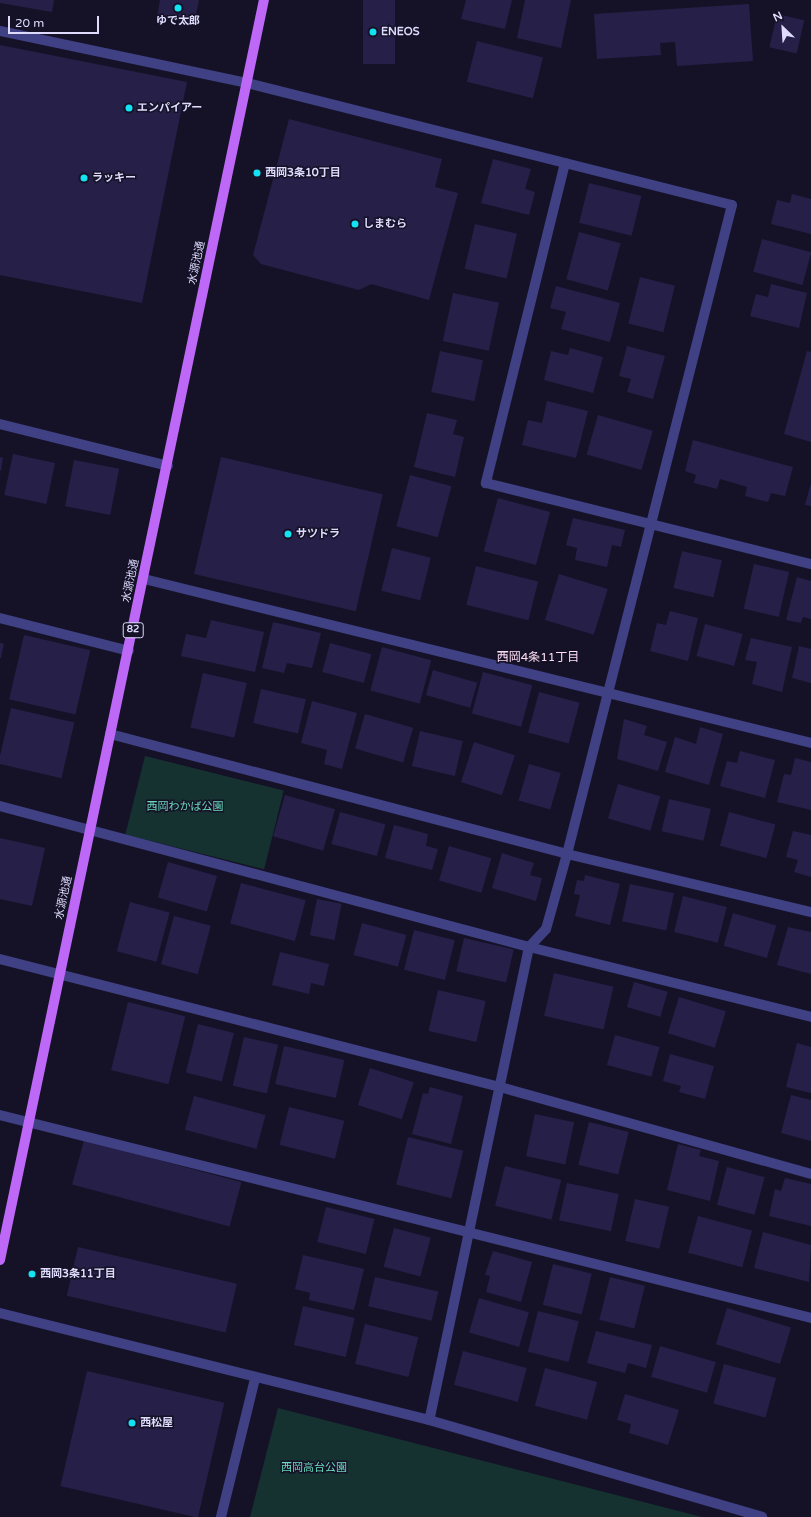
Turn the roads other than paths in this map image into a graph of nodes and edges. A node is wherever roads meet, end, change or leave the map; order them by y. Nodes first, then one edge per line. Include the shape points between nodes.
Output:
1 (264, 0) edge
2 (0, 31) edge
3 (247, 83) junction
4 (565, 163) junction
5 (0, 424) edge
6 (168, 466) junction
7 (649, 524) junction
8 (811, 564) edge
9 (144, 579) junction
10 (0, 618) edge
11 (129, 651) junction
12 (605, 692) junction
13 (110, 734) junction
14 (811, 743) edge
15 (0, 806) edge
16 (91, 830) junction
17 (567, 854) junction
18 (811, 912) edge
19 (529, 947) junction
20 (0, 959) edge
21 (60, 974) junction
22 (811, 1017) edge
23 (500, 1087) junction
24 (0, 1115) edge
25 (29, 1122) junction
26 (811, 1174) edge
27 (468, 1233) junction
28 (0, 1255) edge
29 (0, 1313) edge
30 (811, 1318) edge
31 (255, 1378) junction
32 (429, 1420) junction
33 (221, 1517) edge
34 (762, 1517) edge

1 - 3 main road, 水源池通 / 82
2 - 3 street
3 - 4 street
3 - 6 main road, 水源池通 / 82
4 - 7 street via 486,483
4 - 7 street via 732,205
5 - 6 street
6 - 9 main road, 水源池通 / 82
7 - 8 street
7 - 12 street
9 - 11 main road, 水源池通 / 82
9 - 12 street
10 - 11 street
11 - 13 main road, 水源池通 / 82
12 - 14 street
12 - 17 street
13 - 16 main road, 水源池通 / 82
13 - 17 street
15 - 16 street
16 - 19 street
16 - 21 main road, 水源池通 / 82
17 - 18 street
17 - 19 street via 546,929
19 - 22 street
19 - 23 street
20 - 21 street
21 - 23 street
21 - 25 main road, 水源池通 / 82
23 - 26 street
23 - 27 street
24 - 25 street
25 - 27 street
25 - 28 main road, 水源池通 / 82
27 - 30 street
27 - 32 street
29 - 31 street
31 - 32 street
31 - 33 street
32 - 34 street

